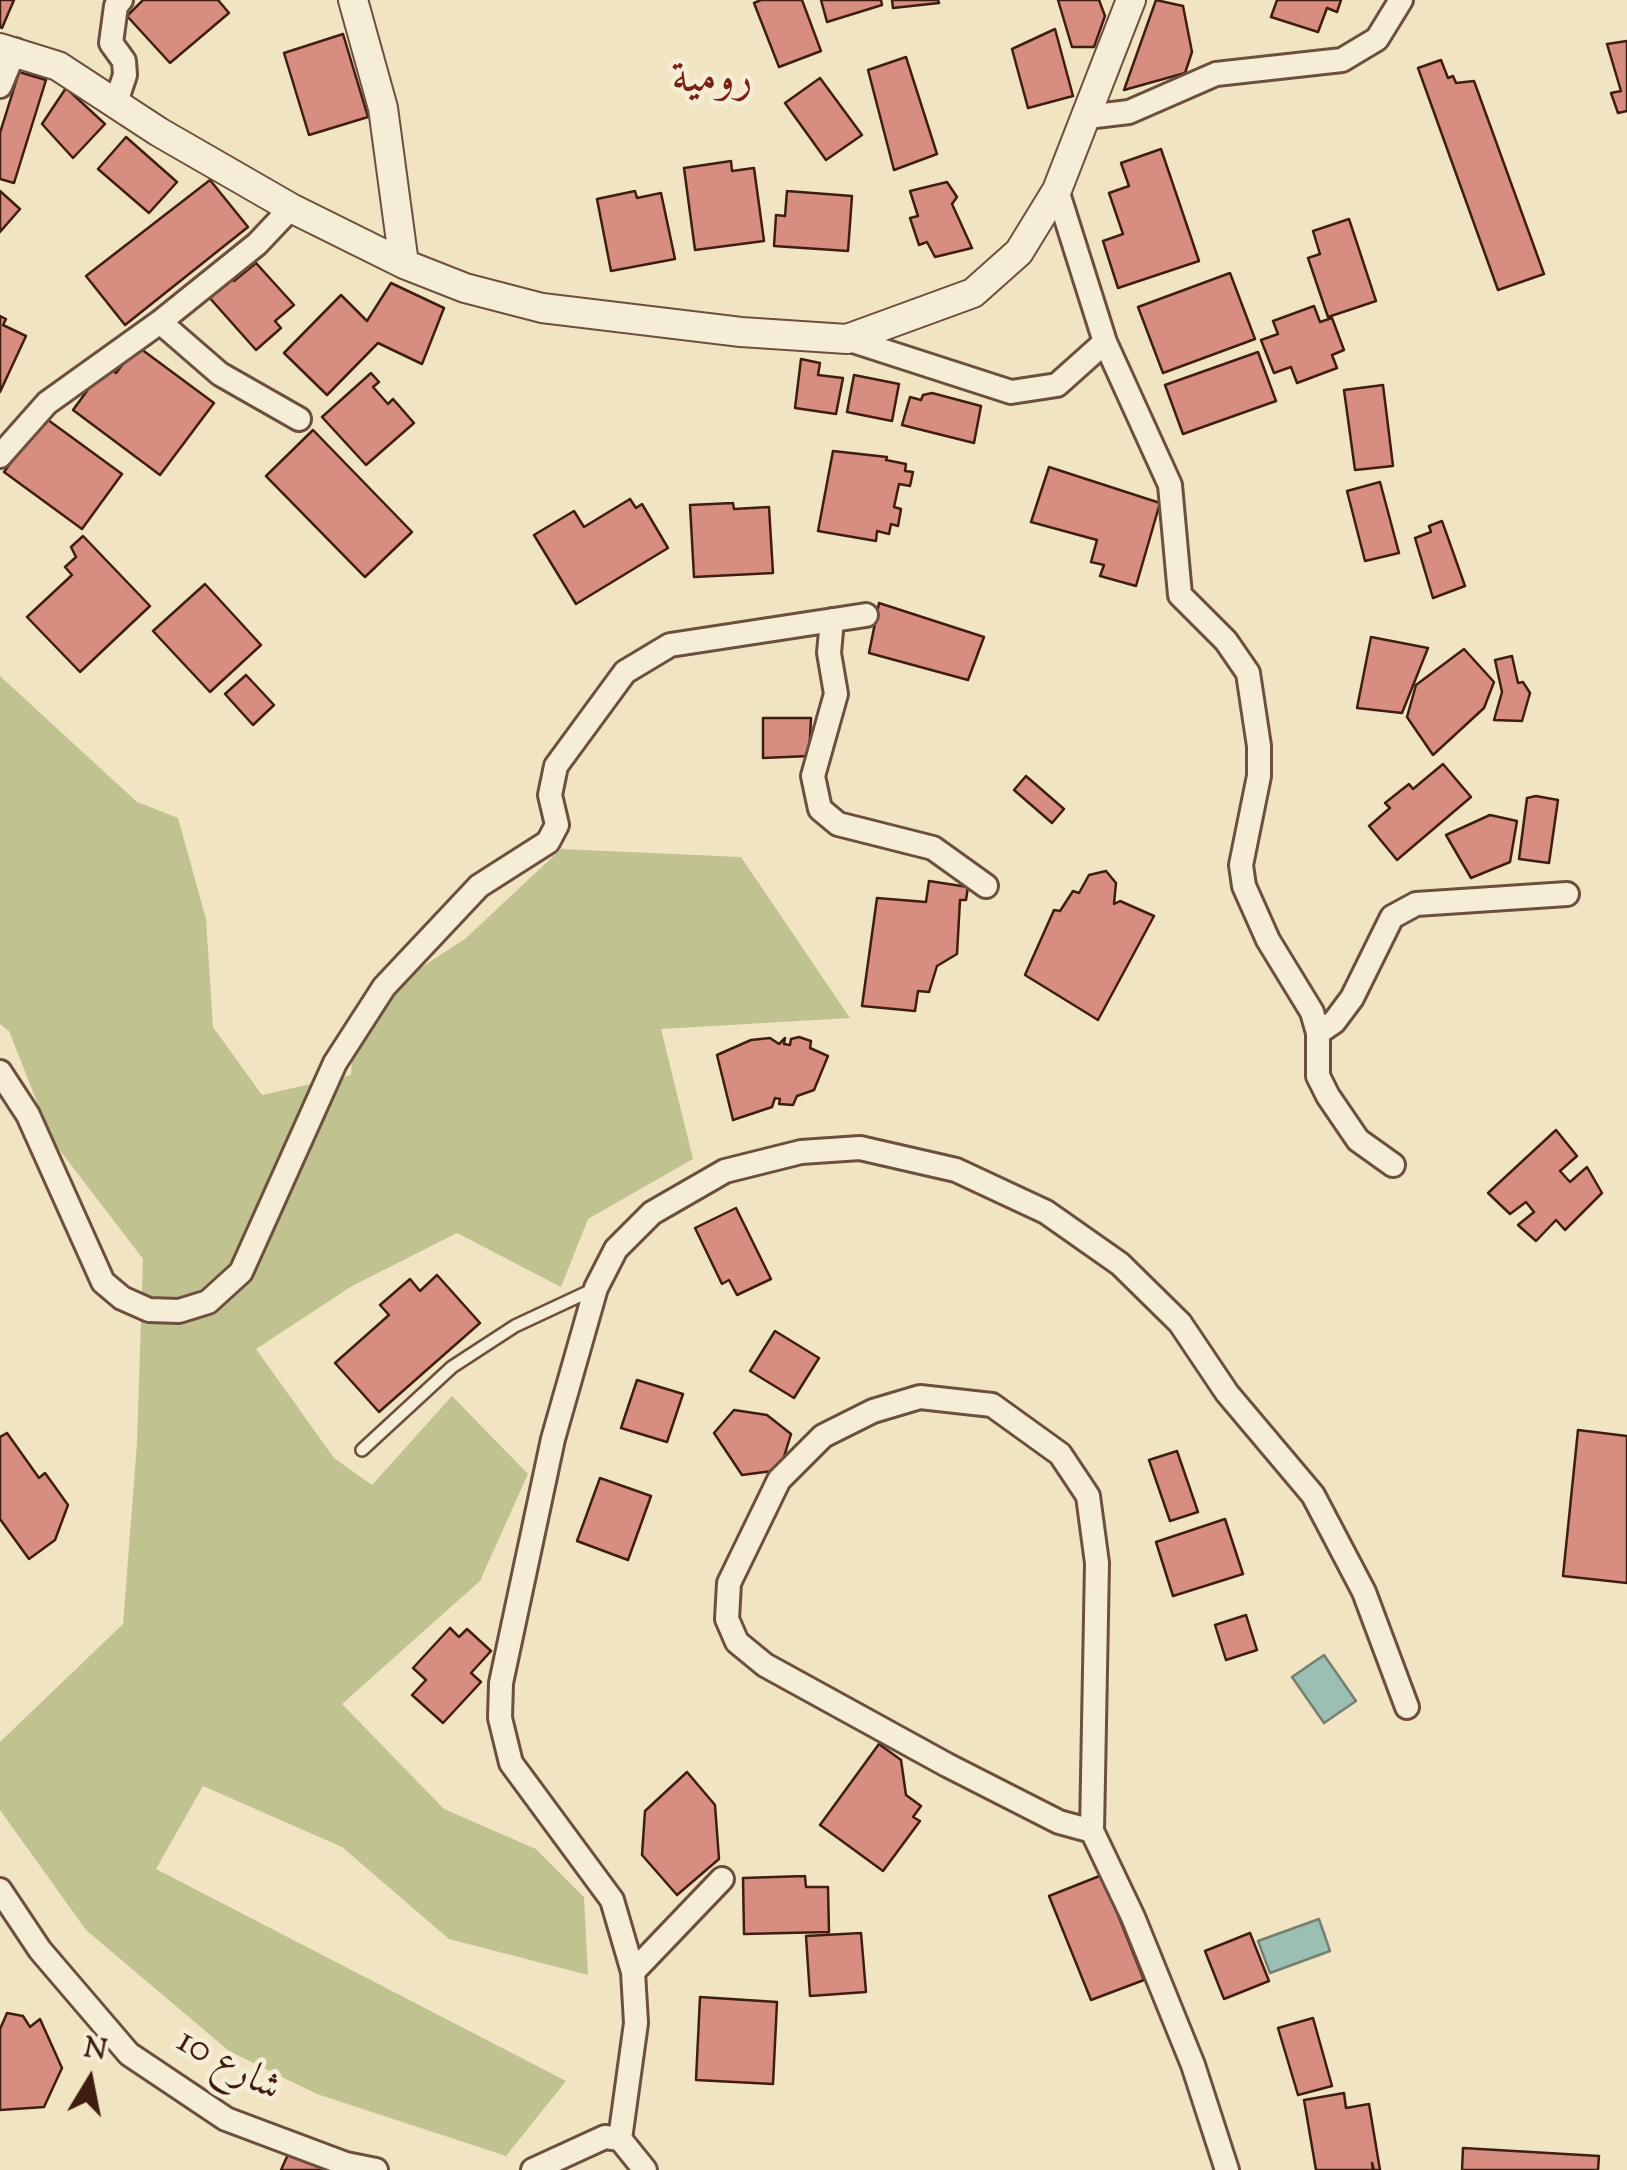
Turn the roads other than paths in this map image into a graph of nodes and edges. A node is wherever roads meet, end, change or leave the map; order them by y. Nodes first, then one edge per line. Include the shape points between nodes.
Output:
1 (122, 0) edge
2 (354, 0) edge
3 (1132, 0) edge
4 (1402, 0) edge
5 (7, 49) edge
6 (0, 86) edge
7 (115, 105) junction
8 (1087, 116) junction
9 (1057, 190) junction
10 (291, 208) junction
11 (404, 264) junction
12 (160, 322) junction
13 (848, 339) junction
14 (1106, 342) junction
15 (299, 419) dead end
16 (0, 456) edge
17 (866, 615) dead end
18 (832, 620) junction
19 (986, 886) dead end
20 (1567, 894) dead end
21 (1318, 1034) junction
22 (0, 1072) edge
23 (1393, 1164) dead end
24 (596, 1288) junction
25 (362, 1450) dead end
26 (1407, 1707) dead end
27 (1092, 1831) junction
28 (722, 1880) dead end
29 (0, 1890) edge
30 (633, 1972) junction
31 (620, 2139) junction
32 (376, 2170) edge
33 (533, 2170) edge
34 (646, 2170) edge
35 (1227, 2170) edge

1 - 7 street via 111,43 125,75
2 - 11 street via 384,108
3 - 8 street
4 - 8 street via 1376,39 1342,60 1216,74 1129,112
5 - 6 street
5 - 7 street via 58,66
7 - 10 street
8 - 9 street
9 - 13 street via 1019,252 973,292
9 - 14 street
10 - 11 street
10 - 12 street
11 - 13 street via 542,308
12 - 15 street via 220,374
12 - 16 street via 47,404
13 - 14 street via 1011,392 1057,385
14 - 21 street via 1170,486 1180,595 1248,673 1259,776 1240,865 1244,886
17 - 18 street
18 - 19 street via 836,694 813,776 820,809 838,824 933,848
18 - 22 street via 670,645 625,672 552,776 556,830 537,852 478,886 384,988 335,1062 240,1272 208,1302 149,1310 103,1282 28,1115
20 - 21 street via 1416,904 1392,917 1352,998
21 - 23 street via 1318,1076 1340,1119
24 - 25 lane via 515,1326 452,1367
24 - 26 street via 616,1249 652,1212 725,1171 801,1152 860,1148 956,1170 1046,1212 1120,1264 1180,1323 1227,1393 1313,1494 1364,1592
24 - 30 street via 553,1439 501,1683 500,1718 510,1763 612,1900
27 - 27 street via 1096,1563 1088,1496 1060,1454 992,1405 920,1397 823,1436 779,1480 729,1584 727,1620 738,1642 765,1665 947,1765 1059,1822
27 - 35 street via 1178,2028
28 - 30 street
29 - 32 street, شارع 10 via 40,1950 130,2054 226,2119
30 - 31 street via 636,2023
31 - 33 street via 590,2142
31 - 34 street

